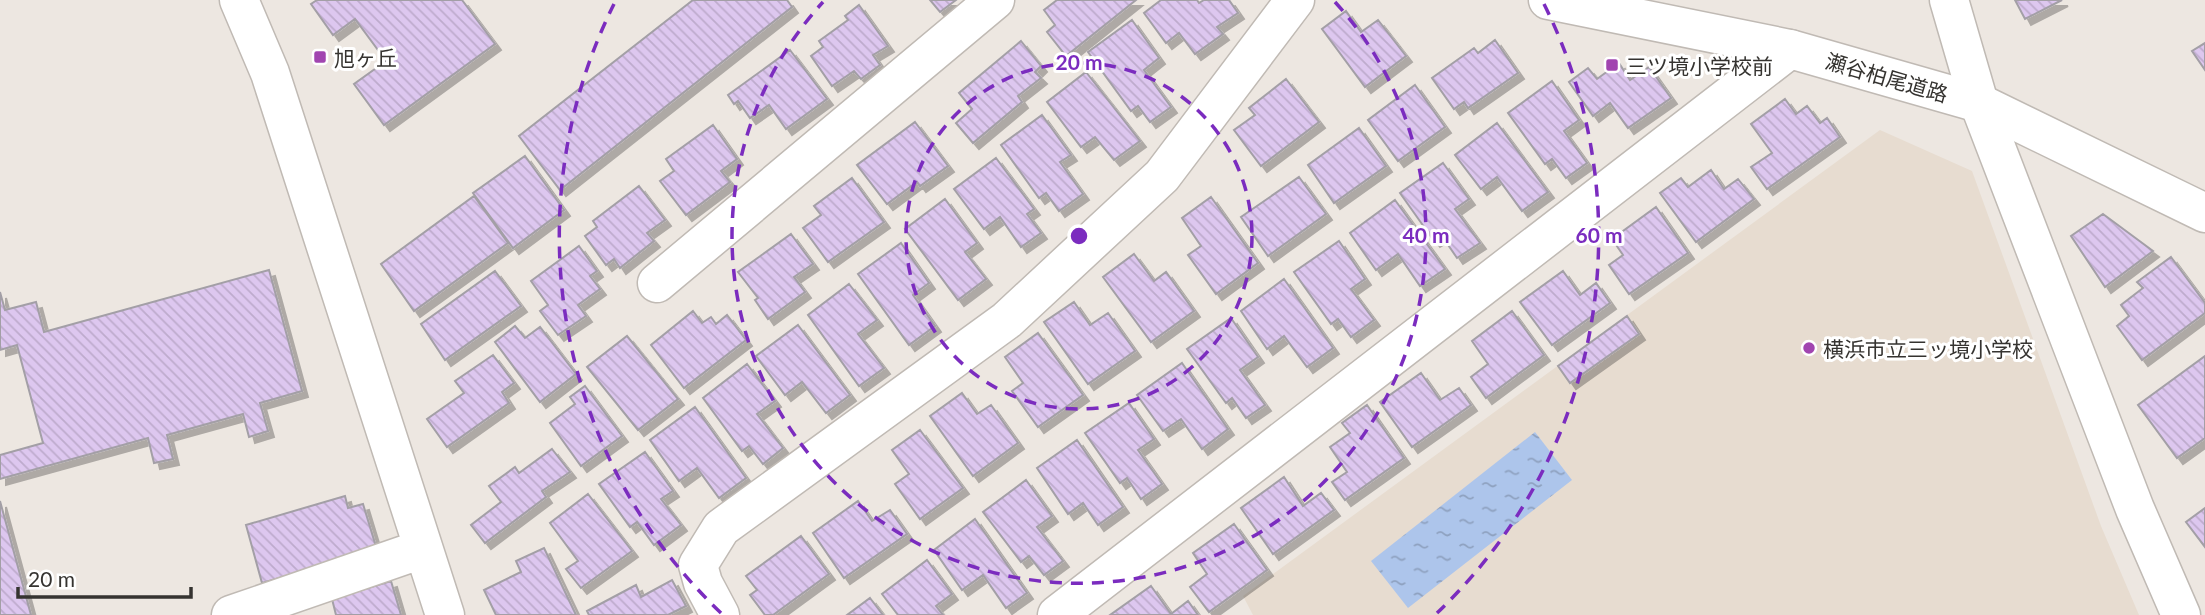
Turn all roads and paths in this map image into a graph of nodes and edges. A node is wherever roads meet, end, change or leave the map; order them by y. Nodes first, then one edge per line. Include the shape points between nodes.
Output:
1 (239, 0) edge
2 (995, 0) edge
3 (1295, 0) edge
4 (1548, 0) edge
5 (1949, 0) edge
6 (1790, 49) junction
7 (1979, 103) junction
8 (2205, 213) edge
9 (657, 283) dead end
10 (422, 549) junction
11 (231, 615) edge
12 (445, 615) edge
13 (720, 615) edge
14 (1056, 615) edge
15 (2182, 615) edge

1 - 10 street via 270,73
2 - 9 street
3 - 13 street via 1162,176 1017,311 721,528 698,565
4 - 6 street, 瀬谷柏尾道路
5 - 7 street
6 - 7 street, 瀬谷柏尾道路
6 - 14 street
7 - 8 street, 瀬谷柏尾道路
7 - 15 street via 2135,509
10 - 11 street
10 - 12 street

